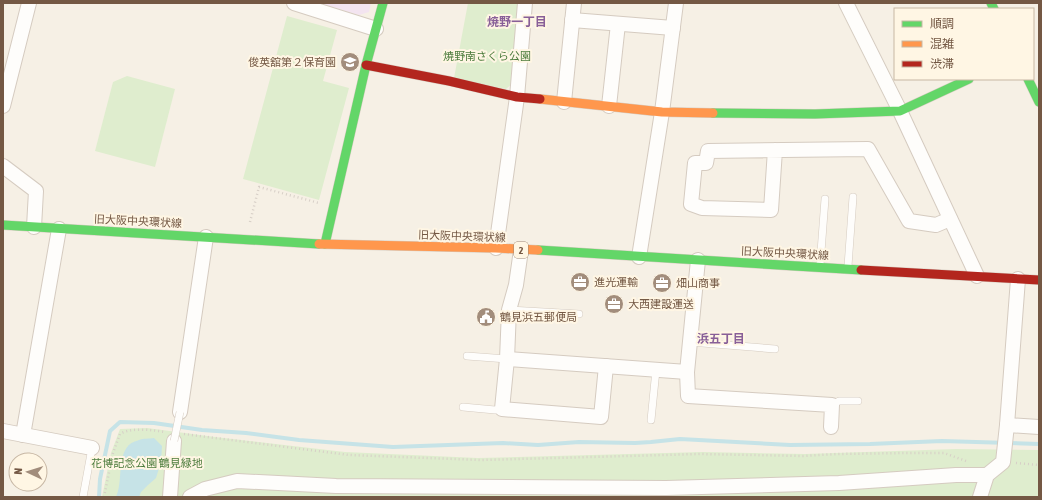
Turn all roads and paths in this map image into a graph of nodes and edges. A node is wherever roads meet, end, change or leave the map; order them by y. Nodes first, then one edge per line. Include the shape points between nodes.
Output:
1 (29, 3) edge
2 (294, 3) edge
3 (383, 3) edge
4 (525, 3) edge
5 (574, 3) edge
6 (676, 3) edge
7 (846, 3) edge
8 (572, 20) junction
9 (618, 24) junction
10 (673, 28) junction
11 (376, 29) junction
12 (366, 66) junction
13 (967, 80) edge
14 (1028, 80) edge
15 (517, 96) junction
16 (564, 102) junction
17 (1039, 102) edge
18 (3, 106) edge
19 (609, 106) junction
20 (900, 111) junction
21 (662, 112) junction
22 (775, 150) junction
23 (3, 166) edge
24 (853, 196) dead end
25 (825, 199) dead end
26 (324, 205) dead end
27 (950, 219) junction
28 (250, 223) dead end
29 (3, 225) edge
30 (34, 227) junction
31 (59, 229) junction
32 (206, 237) junction
33 (325, 244) junction
34 (496, 248) junction
35 (521, 250) junction
36 (638, 257) junction
37 (698, 260) junction
38 (820, 267) junction
39 (848, 269) junction
40 (977, 276) junction
41 (1018, 279) junction
42 (1039, 280) edge
43 (510, 310) junction
44 (579, 314) dead end
45 (690, 342) junction
46 (775, 349) dead end
47 (467, 356) dead end
48 (507, 359) junction
49 (606, 366) junction
50 (656, 370) junction
51 (688, 372) junction
52 (858, 401) dead end
53 (832, 405) junction
54 (463, 407) dead end
55 (502, 408) junction
56 (180, 412) joint
57 (651, 420) dead end
58 (831, 427) dead end
59 (1039, 427) edge
60 (1006, 429) junction
61 (3, 431) edge
62 (23, 435) junction
63 (175, 436) junction
64 (92, 448) joint
65 (1003, 457) junction
66 (968, 462) dead end
67 (1039, 465) edge
68 (987, 475) junction
69 (83, 497) edge
70 (104, 497) edge
71 (170, 497) edge
72 (190, 497) edge
73 (980, 497) edge

1 - 18 street
2 - 11 street
3 - 11 main road
4 - 15 street
5 - 8 street
6 - 10 street
7 - 20 street
8 - 9 street
8 - 16 street
9 - 10 street
9 - 19 street
10 - 21 street
11 - 12 main road
12 - 15 main road
12 - 33 main road
13 - 20 main road
14 - 17 main road
15 - 16 main road
15 - 34 street
16 - 19 main road
19 - 21 main road
20 - 21 main road via 815,114
20 - 27 street
21 - 36 street
22 - 22 street via 708,151 706,163 695,163 691,204 702,208 771,210
22 - 27 street via 868,149 909,221 936,225
23 - 30 street via 36,191
24 - 39 lane
25 - 38 lane
26 - 28 path via 259,187
27 - 40 street
29 - 30 main road, 旧大阪中央環状線 / 2
30 - 31 main road, 旧大阪中央環状線 / 2
31 - 32 main road, 旧大阪中央環状線 / 2
31 - 62 street
32 - 33 main road, 旧大阪中央環状線 / 2
32 - 56 street
33 - 34 main road, 旧大阪中央環状線 / 2
34 - 35 main road, 旧大阪中央環状線 / 2
35 - 36 main road, 旧大阪中央環状線 / 2
35 - 43 street
36 - 37 main road, 旧大阪中央環状線 / 2
37 - 38 main road, 旧大阪中央環状線 / 2
37 - 45 street
38 - 39 main road, 旧大阪中央環状線 / 2
39 - 40 main road, 旧大阪中央環状線 / 2
40 - 41 main road, 旧大阪中央環状線 / 2
41 - 42 main road, 旧大阪中央環状線 / 2
41 - 60 street
43 - 44 lane
43 - 48 street
45 - 46 lane
45 - 51 street
47 - 48 lane
48 - 49 street
48 - 55 street
49 - 50 street
49 - 55 street via 601,417
50 - 51 street
50 - 57 lane
51 - 53 street via 688,396
52 - 53 lane via 839,401
53 - 58 street
54 - 55 lane via 496,410
56 - 63 lane, bridge
59 - 60 street
60 - 65 street
61 - 62 street
62 - 64 street
63 - 66 path via 342,454 454,460 700,454 803,456 944,453
63 - 70 path via 146,429 120,434 113,453
63 - 71 street
64 - 69 lane
65 - 67 path
65 - 68 street
68 - 72 street via 666,488 336,486 237,480 205,489
68 - 73 street

